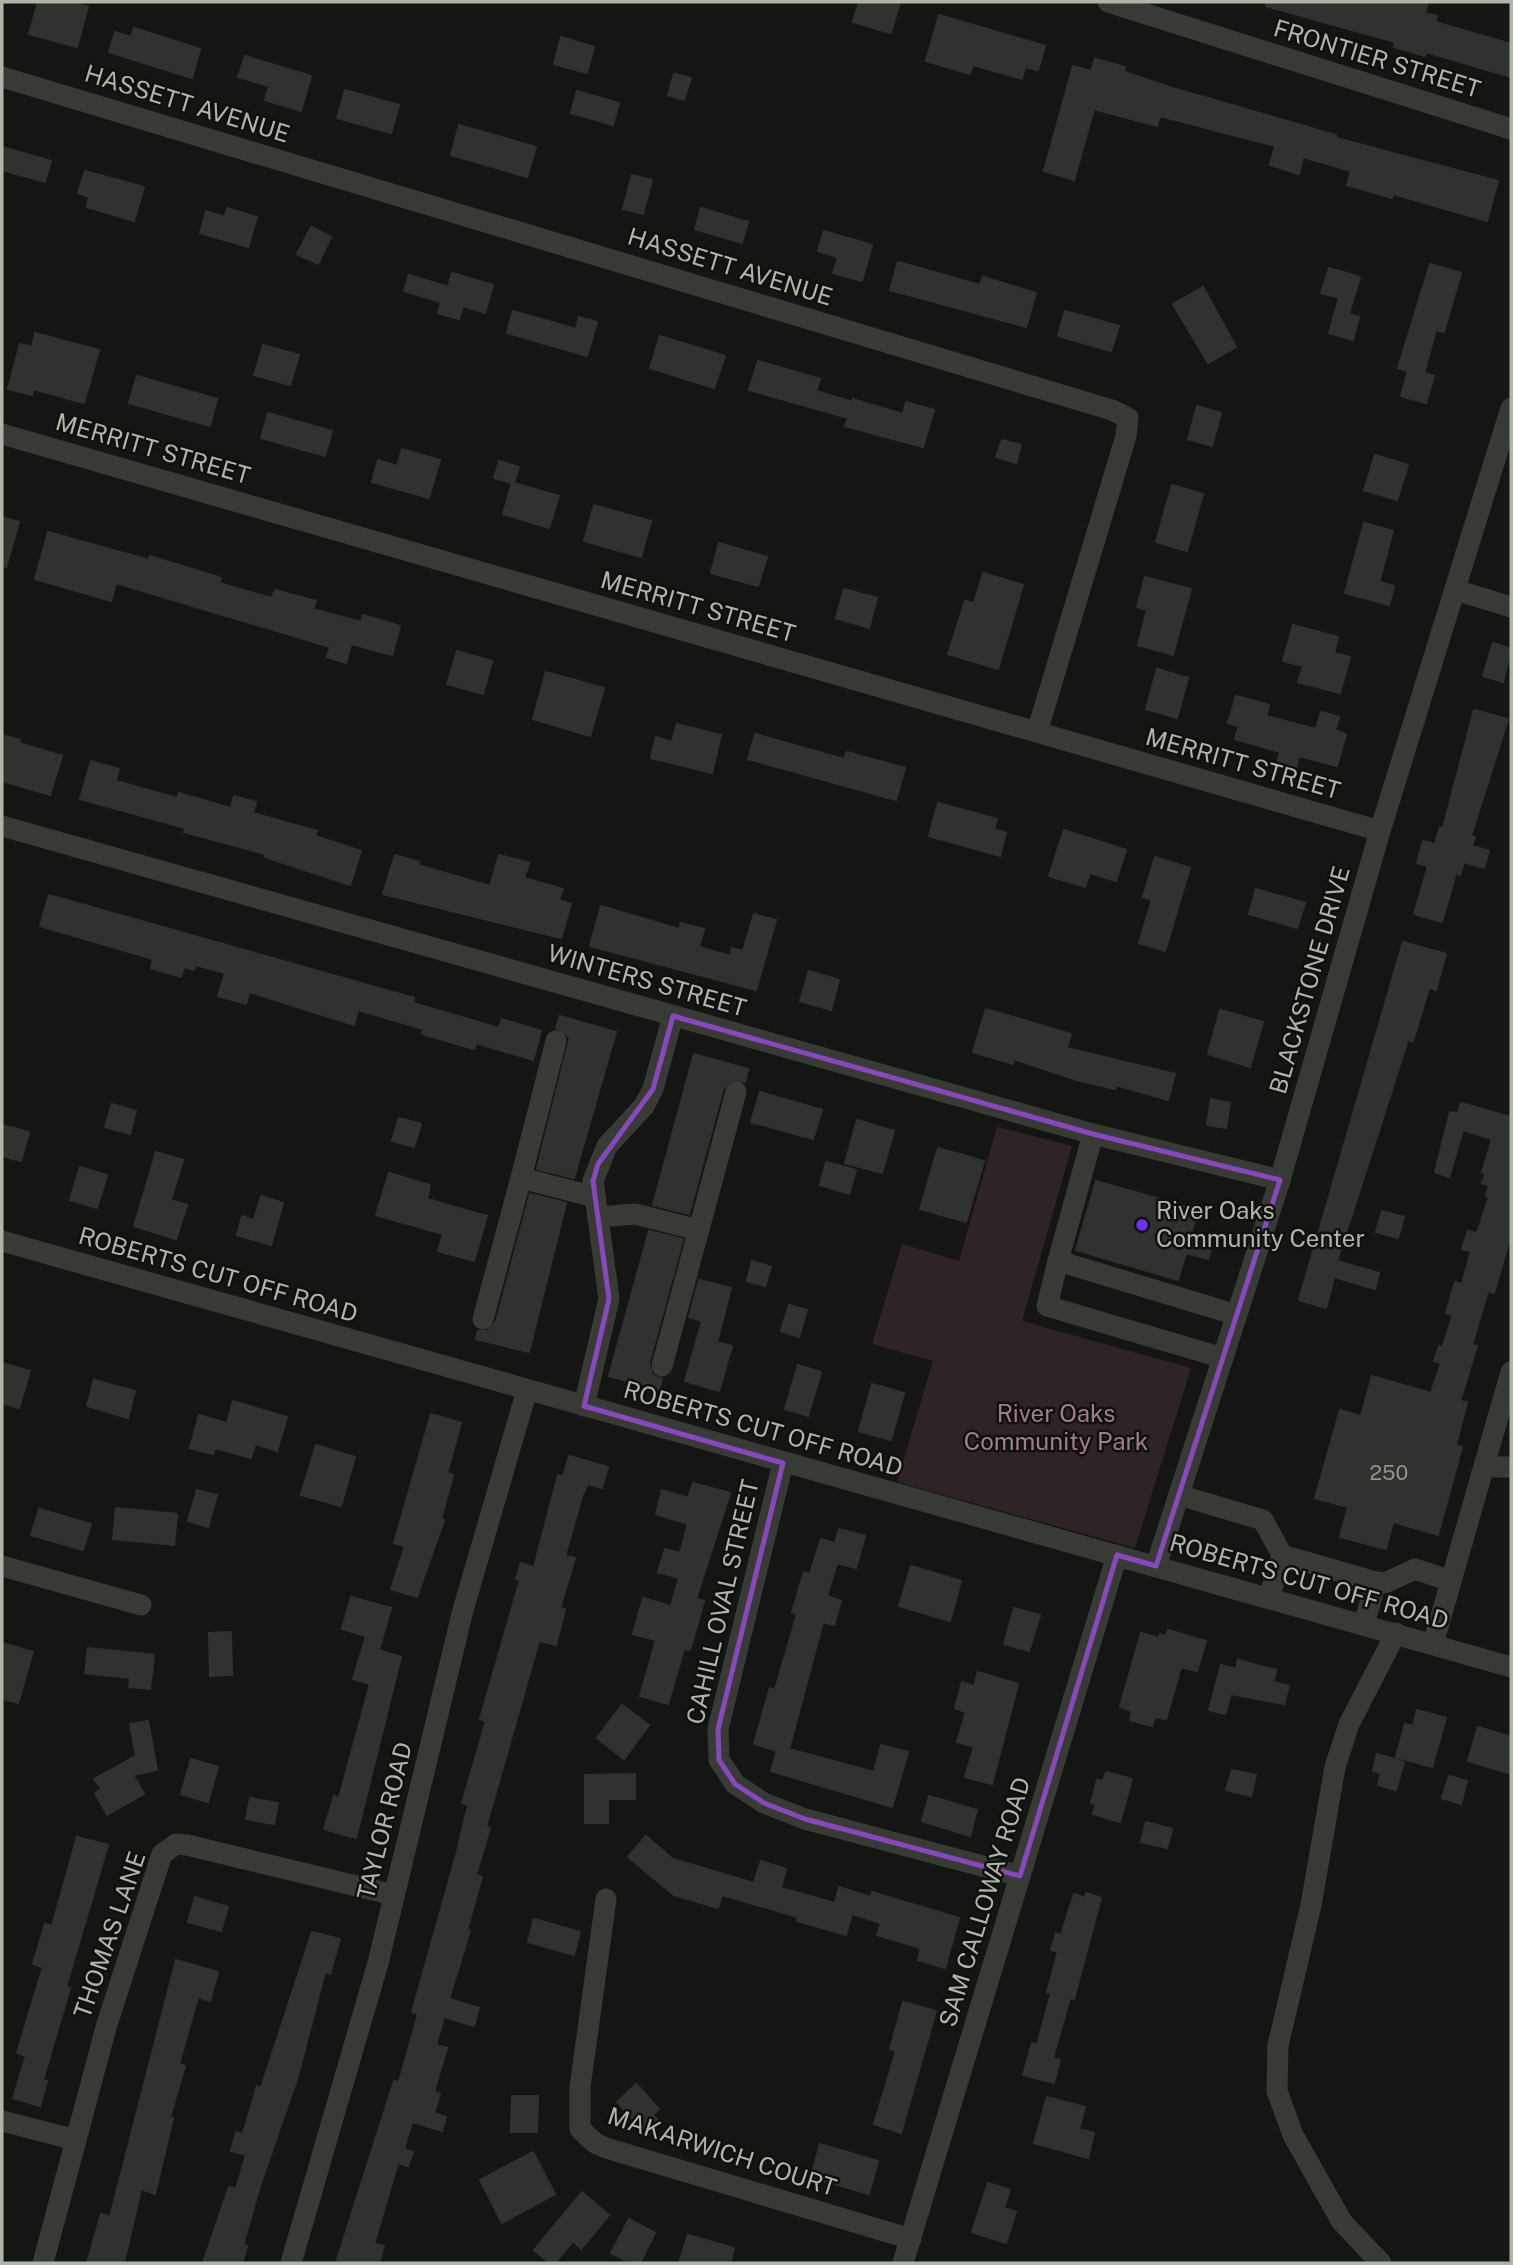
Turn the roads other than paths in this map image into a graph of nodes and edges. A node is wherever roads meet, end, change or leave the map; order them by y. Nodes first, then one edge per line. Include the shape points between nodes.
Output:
1 (1108, 2) edge
2 (2, 76) edge
3 (1511, 129) edge
4 (1511, 408) edge
5 (2, 434) edge
6 (1456, 590) junction
7 (1511, 607) edge
8 (1037, 732) junction
9 (2, 826) edge
10 (1380, 831) junction
11 (673, 1016) junction
12 (556, 1041) dead end
13 (736, 1092) dead end
14 (1093, 1134) junction
15 (521, 1178) junction
16 (1280, 1180) junction
17 (597, 1207) junction
18 (699, 1230) junction
19 (2, 1241) edge
20 (1058, 1261) junction
21 (1237, 1315) junction
22 (483, 1319) dead end
23 (1223, 1357) junction
24 (662, 1366) dead end
25 (1511, 1372) edge
26 (527, 1390) junction
27 (584, 1406) junction
28 (782, 1463) junction
29 (1484, 1467) junction
30 (1511, 1468) edge
31 (1179, 1495) junction
32 (1117, 1555) junction
33 (1282, 1555) junction
34 (2, 1566) edge
35 (1156, 1566) junction
36 (1451, 1581) junction
37 (1376, 1582) junction
38 (1269, 1598) junction
39 (141, 1605) dead end
40 (1364, 1624) junction
41 (1396, 1633) junction
42 (1433, 1644) junction
43 (1511, 1667) edge
44 (1020, 1875) junction
45 (394, 1895) junction
46 (606, 1899) dead end
47 (2, 2121) edge
48 (76, 2140) junction
49 (911, 2239) junction
50 (43, 2263) edge
51 (291, 2263) edge
52 (904, 2263) edge
53 (1381, 2263) edge

1 - 3 street, FRONTIER STREET
2 - 8 street, HASSETT AVENUE via 1128,418
4 - 6 street, BLACKSTONE DRIVE
5 - 8 street, MERRITT STREET
6 - 7 street
6 - 10 street, BLACKSTONE DRIVE
8 - 10 street, MERRITT STREET
9 - 11 street, WINTERS STREET
10 - 16 street, BLACKSTONE DRIVE
11 - 14 street, WINTERS STREET
11 - 17 street via 653,1089 644,1106 607,1146 593,1181
12 - 15 street
13 - 18 street
14 - 16 street, WINTERS STREET
14 - 20 street
15 - 17 street
15 - 22 street
16 - 21 street, BLACKSTONE DRIVE
17 - 18 street
17 - 27 street via 609,1299
18 - 24 street
19 - 26 street, ROBERTS CUT OFF ROAD
20 - 21 street
20 - 23 street via 1047,1306
21 - 23 street, BLACKSTONE DRIVE
23 - 31 street, BLACKSTONE DRIVE
25 - 29 street
26 - 27 street, ROBERTS CUT OFF ROAD
26 - 45 street, TAYLOR ROAD via 463,1610
27 - 28 street, ROBERTS CUT OFF ROAD
28 - 32 street, ROBERTS CUT OFF ROAD
28 - 44 street, CAHILL OVAL STREET via 718,1729 719,1760 735,1784 764,1804
29 - 30 street
29 - 36 street
31 - 33 street via 1263,1520
31 - 35 street, BLACKSTONE DRIVE
32 - 35 street, ROBERTS CUT OFF ROAD
32 - 44 street, SAM CALLOWAY ROAD
33 - 37 street
33 - 38 street
34 - 39 street
35 - 38 street, ROBERTS CUT OFF ROAD
36 - 37 street via 1415,1569 1385,1583
36 - 42 street
37 - 40 street
38 - 40 street, ROBERTS CUT OFF ROAD
40 - 41 street, ROBERTS CUT OFF ROAD
41 - 42 street, ROBERTS CUT OFF ROAD
41 - 53 street via 1349,1724 1335,1767 1311,1905 1278,2045 1277,2091 1293,2135 1342,2222
42 - 43 street, ROBERTS CUT OFF ROAD
44 - 49 street, SAM CALLOWAY ROAD
45 - 48 street, THOMAS LANE via 187,1845 168,1848 162,1854 107,2024
45 - 51 street, TAYLOR ROAD
46 - 49 street, MAKARWICH COURT via 580,2087 580,2129 606,2148
47 - 48 street
48 - 50 street, THOMAS LANE
49 - 52 street, SAM CALLOWAY ROAD

